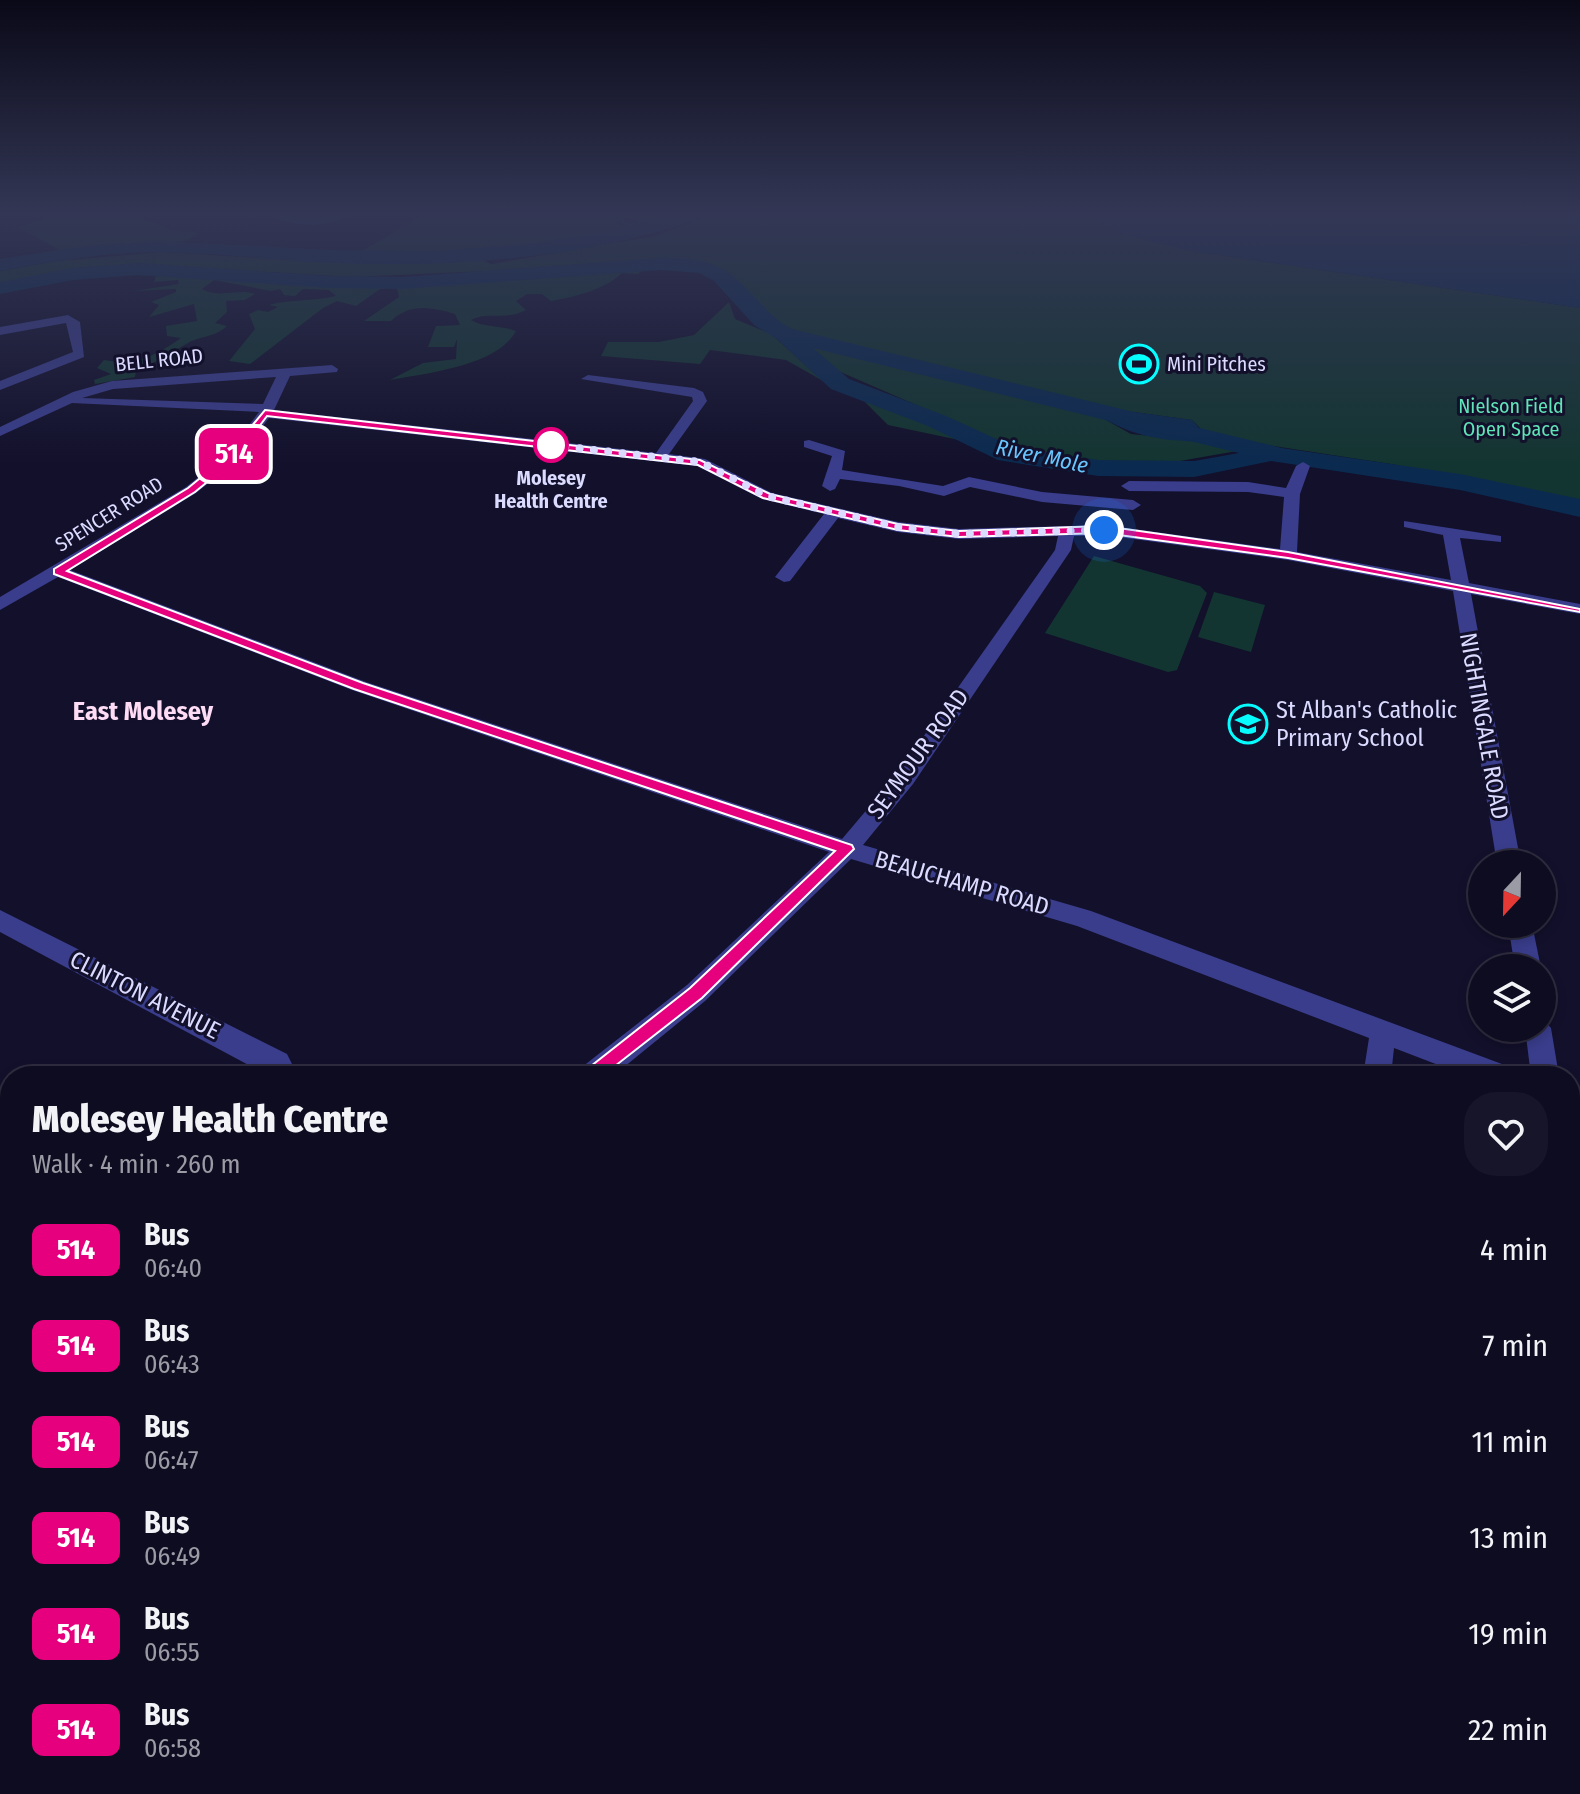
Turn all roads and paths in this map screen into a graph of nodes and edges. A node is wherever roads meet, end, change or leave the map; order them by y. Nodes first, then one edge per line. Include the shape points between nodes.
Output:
1 (0, 331) edge
2 (332, 369) dead end
3 (285, 372) junction
4 (588, 379) dead end
5 (0, 386) edge
6 (66, 401) junction
7 (266, 410) junction
8 (0, 432) edge
9 (809, 444) dead end
10 (660, 457) junction
11 (1303, 466) dead end
12 (1292, 494) junction
13 (833, 514) junction
14 (1410, 524) dead end
15 (1451, 531) junction
16 (1067, 532) junction
17 (1495, 539) dead end
18 (1288, 555) junction
19 (58, 571) junction
20 (784, 577) dead end
21 (1459, 588) junction
22 (0, 605) edge
23 (1580, 609) edge
24 (847, 849) junction
25 (1506, 850) edge
26 (0, 920) edge
27 (1383, 1033) junction
28 (1540, 1042) edge
29 (279, 1066) edge
30 (605, 1066) edge
31 (1378, 1066) edge
32 (1473, 1066) edge
33 (1544, 1066) edge

1 - 5 street via 68,319 74,322 80,354
2 - 3 street, BELL ROAD
3 - 6 street, BELL ROAD via 121,383
3 - 7 street, SPENCER ROAD
4 - 10 street via 618,377 698,395 700,401
6 - 7 street
6 - 8 street, BELL ROAD
7 - 10 street
7 - 19 street, SPENCER ROAD via 231,458 191,490
9 - 12 street via 840,454 832,480 899,481 944,491 969,482 1134,510 1128,483 1248,487
10 - 13 street via 708,465 767,496
11 - 12 street
12 - 18 street
13 - 16 street via 959,534
13 - 20 street
14 - 15 street
15 - 17 street
15 - 21 street, NIGHTINGALE ROAD
16 - 18 street via 1104,530
16 - 24 street, SEYMOUR ROAD via 1063,550 905,779
18 - 21 street
19 - 22 street, SPENCER ROAD
19 - 24 street, BEAUCHAMP ROAD via 359,686
21 - 23 street
21 - 25 street, NIGHTINGALE ROAD
24 - 27 street, BEAUCHAMP ROAD via 1082,918
24 - 30 street, SEYMOUR ROAD via 696,993
26 - 29 street, CLINTON AVENUE
27 - 31 street
27 - 32 street, BEAUCHAMP ROAD
28 - 33 street

